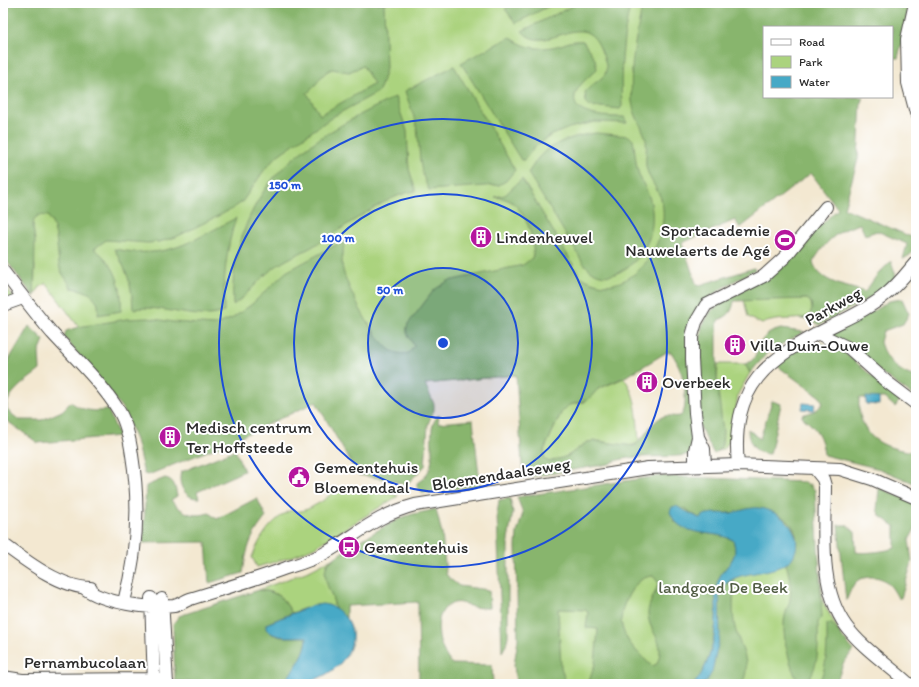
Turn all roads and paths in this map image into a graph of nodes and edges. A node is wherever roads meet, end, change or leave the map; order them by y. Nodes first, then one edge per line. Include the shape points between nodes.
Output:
1 (915, 3) edge
2 (916, 113) edge
3 (826, 208) dead end
4 (916, 262) edge
5 (3, 271) edge
6 (23, 298) junction
7 (3, 303) edge
8 (817, 333) junction
9 (916, 404) edge
10 (738, 465) junction
11 (700, 466) junction
12 (815, 469) junction
13 (916, 498) edge
14 (3, 544) edge
15 (125, 599) junction
16 (156, 602) junction
17 (3, 678) edge
18 (154, 682) edge
19 (167, 683) edge
20 (910, 684) edge

1 - 2 street via 907,39 908,84
3 - 11 street via 785,257 764,276 706,305 700,313 692,336 698,437 704,449
4 - 8 street, Parkweg via 885,296 862,311
5 - 6 street
6 - 7 street
6 - 15 street via 105,390 120,413 130,440 137,482 136,538
8 - 9 street via 849,348
8 - 10 street, Parkweg via 776,357 754,382 740,414
10 - 11 street, Bloemendaalseweg
10 - 12 street, Bloemendaalseweg
11 - 16 street, Bloemendaalseweg via 648,468 415,504 374,520 311,559 248,582 189,599
12 - 13 street, Bloemendaalseweg via 840,469 872,479
12 - 20 street via 825,486 827,575 837,611 857,638
14 - 15 street, Bloemendaalseweg via 51,576 84,588 92,594
15 - 16 street, Bloemendaalseweg
16 - 18 street
16 - 19 street
17 - 18 street, Pernambucolaan
18 - 19 street, Pernambucolaan

